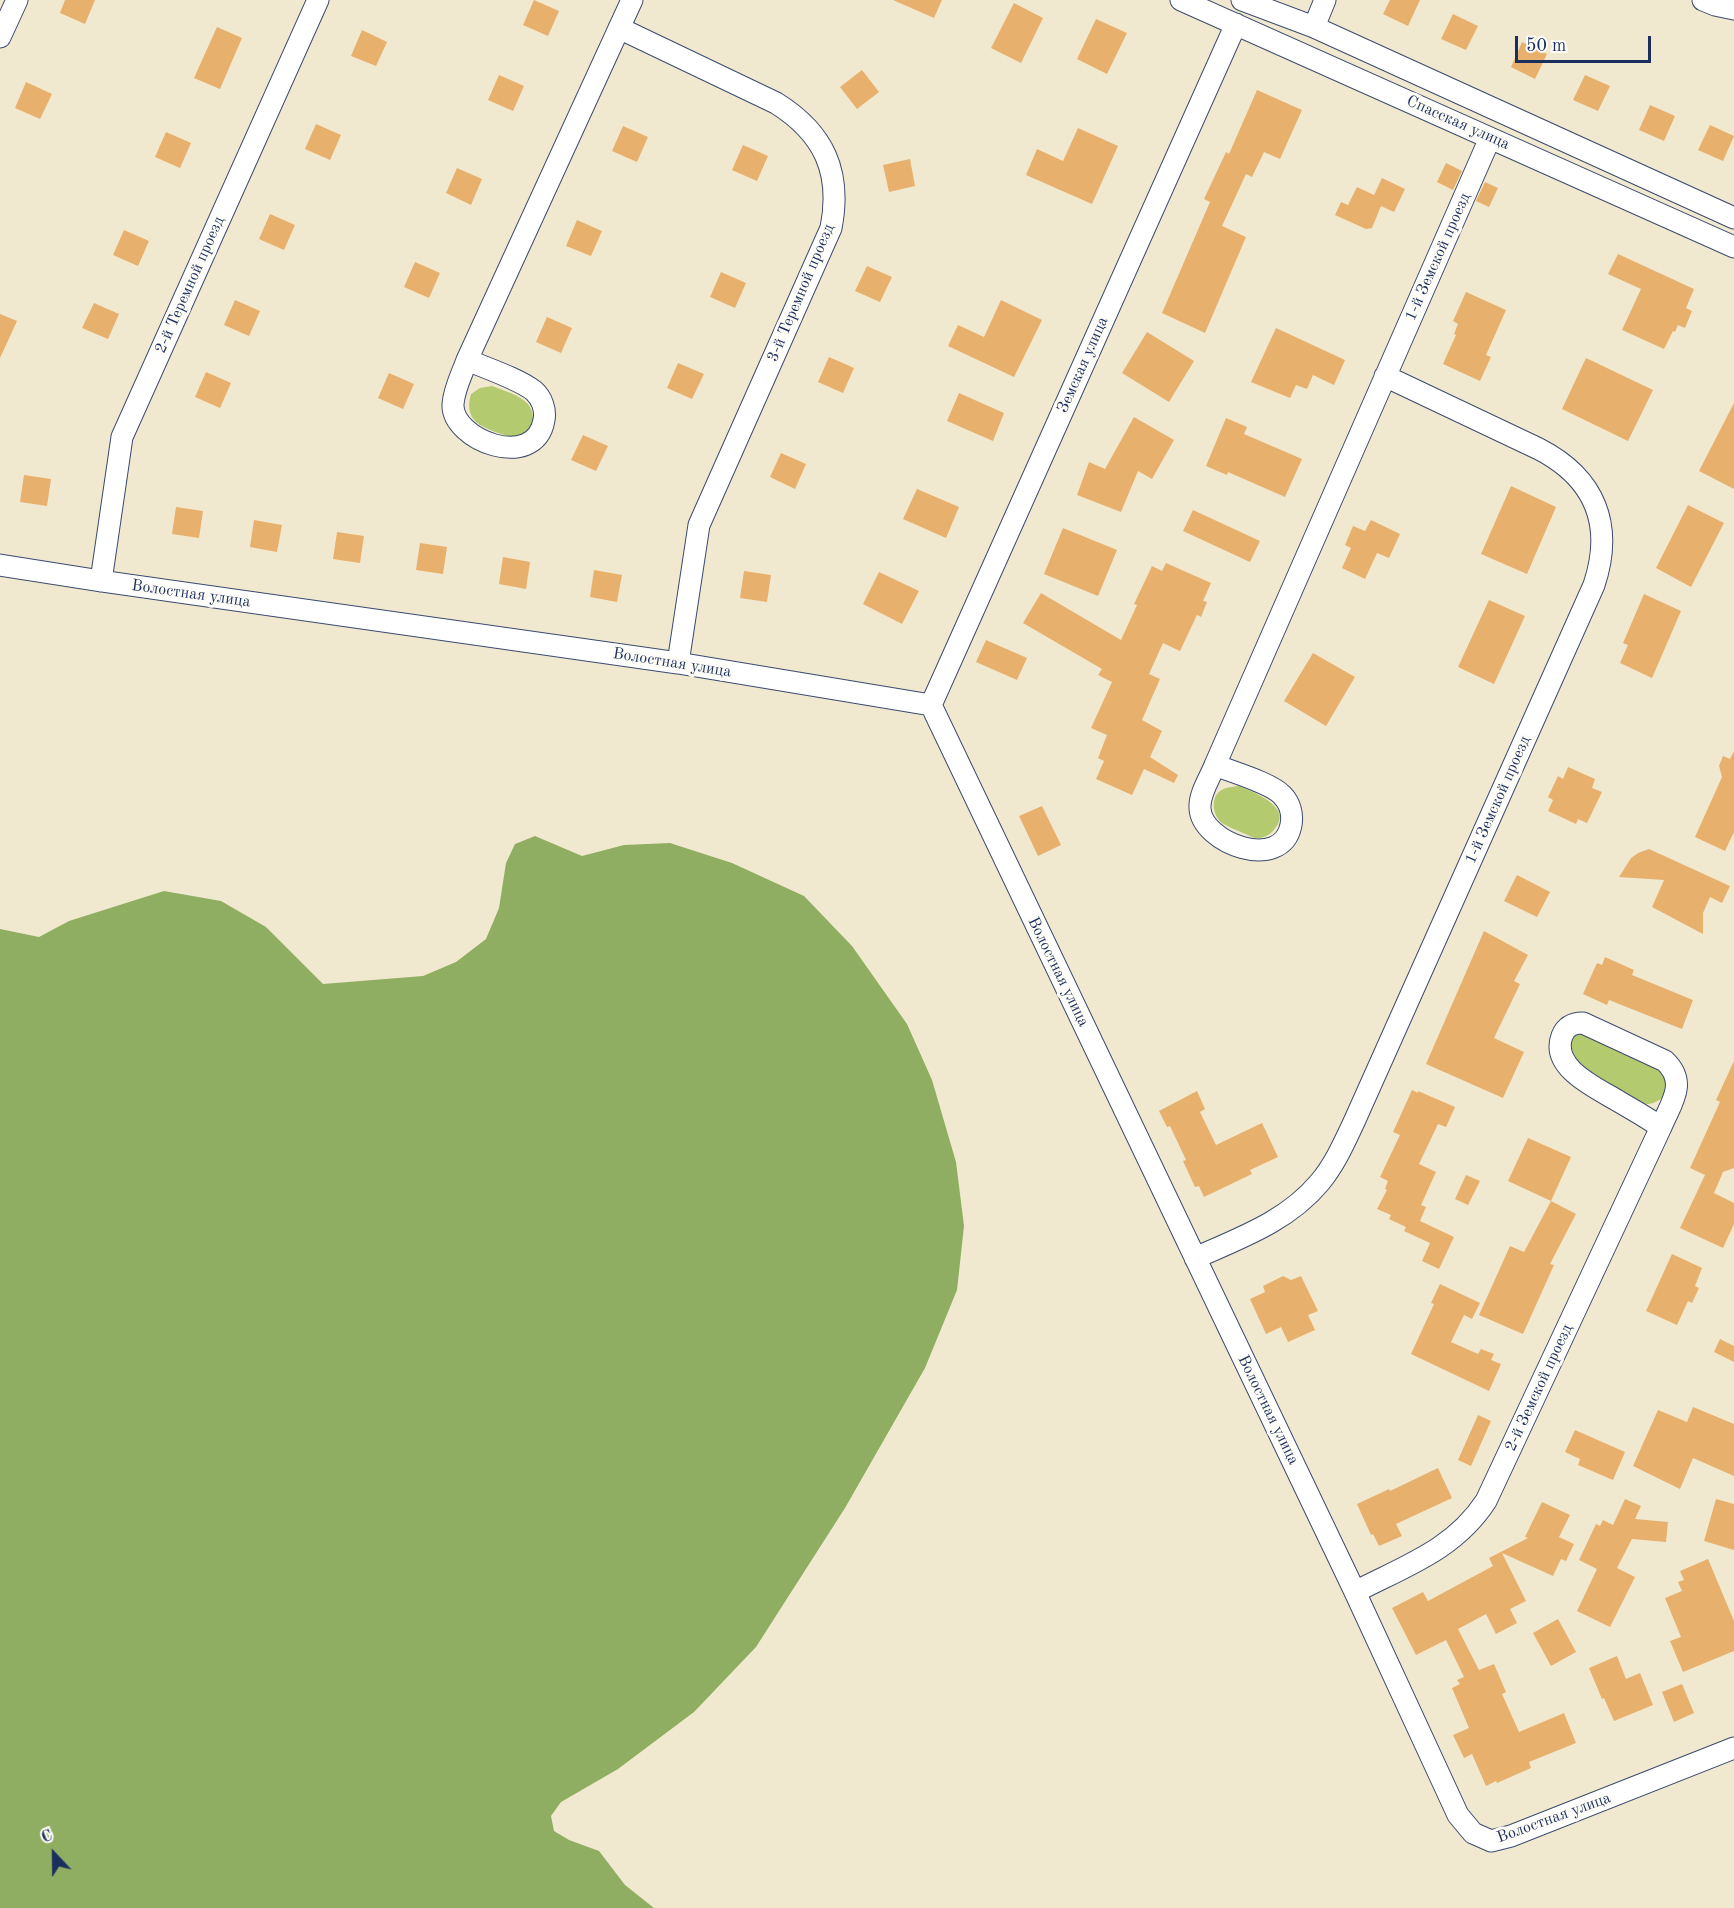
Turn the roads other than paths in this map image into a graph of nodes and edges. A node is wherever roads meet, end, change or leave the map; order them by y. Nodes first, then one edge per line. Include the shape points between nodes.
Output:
1 (17, 0) edge
2 (318, 0) edge
3 (632, 0) edge
4 (1181, 0) edge
5 (1242, 0) edge
6 (1325, 0) edge
7 (1703, 0) edge
8 (1734, 9) edge
9 (1236, 24) junction
10 (1314, 27) junction
11 (619, 28) junction
12 (0, 37) edge
13 (1490, 138) junction
14 (1734, 218) edge
15 (1734, 247) edge
16 (467, 360) junction
17 (1385, 376) junction
18 (0, 565) edge
19 (100, 581) junction
20 (678, 663) junction
21 (931, 705) junction
22 (1215, 765) junction
23 (1661, 1127) junction
24 (1196, 1258) junction
25 (1355, 1592) junction
26 (1734, 1748) edge

1 - 12 street
2 - 19 street, 2-й Теремной проезд via 122,436
3 - 11 street
4 - 9 street, Спасская улица
5 - 10 street, Спасская улица
6 - 10 street
7 - 8 street
9 - 13 street, Спасская улица
9 - 21 street, Земская улица
10 - 14 street, Спасская улица
11 - 16 street
11 - 20 street, 3-й Теремной проезд via 792,113 818,140 835,191 831,228 699,525
13 - 15 street, Спасская улица
13 - 17 street, 1-й Земской проезд
16 - 16 street via 453,405 463,428 513,449 536,439 545,415 535,392
17 - 22 street, 1-й Земской проезд
17 - 24 street, 1-й Земской проезд via 1539,449 1573,471 1596,505 1602,525 1601,566 1334,1163 1320,1182 1287,1212 1268,1225
18 - 19 street, Волостная улица
19 - 20 street, Волостная улица
20 - 21 street, Волостная улица
21 - 24 street, Волостная улица
22 - 22 street, 1-й Земской проезд via 1282,795 1292,818 1283,841 1260,851 1210,831 1200,808
23 - 23 street, 2-й Земской проезд via 1574,1072 1560,1047 1568,1026 1583,1023 1665,1061 1674,1070 1676,1092
23 - 25 street, 2-й Земской проезд via 1486,1501 1468,1526 1441,1548
24 - 25 street, Волостная улица
25 - 26 street, Волостная улица via 1458,1815 1473,1833 1491,1841

